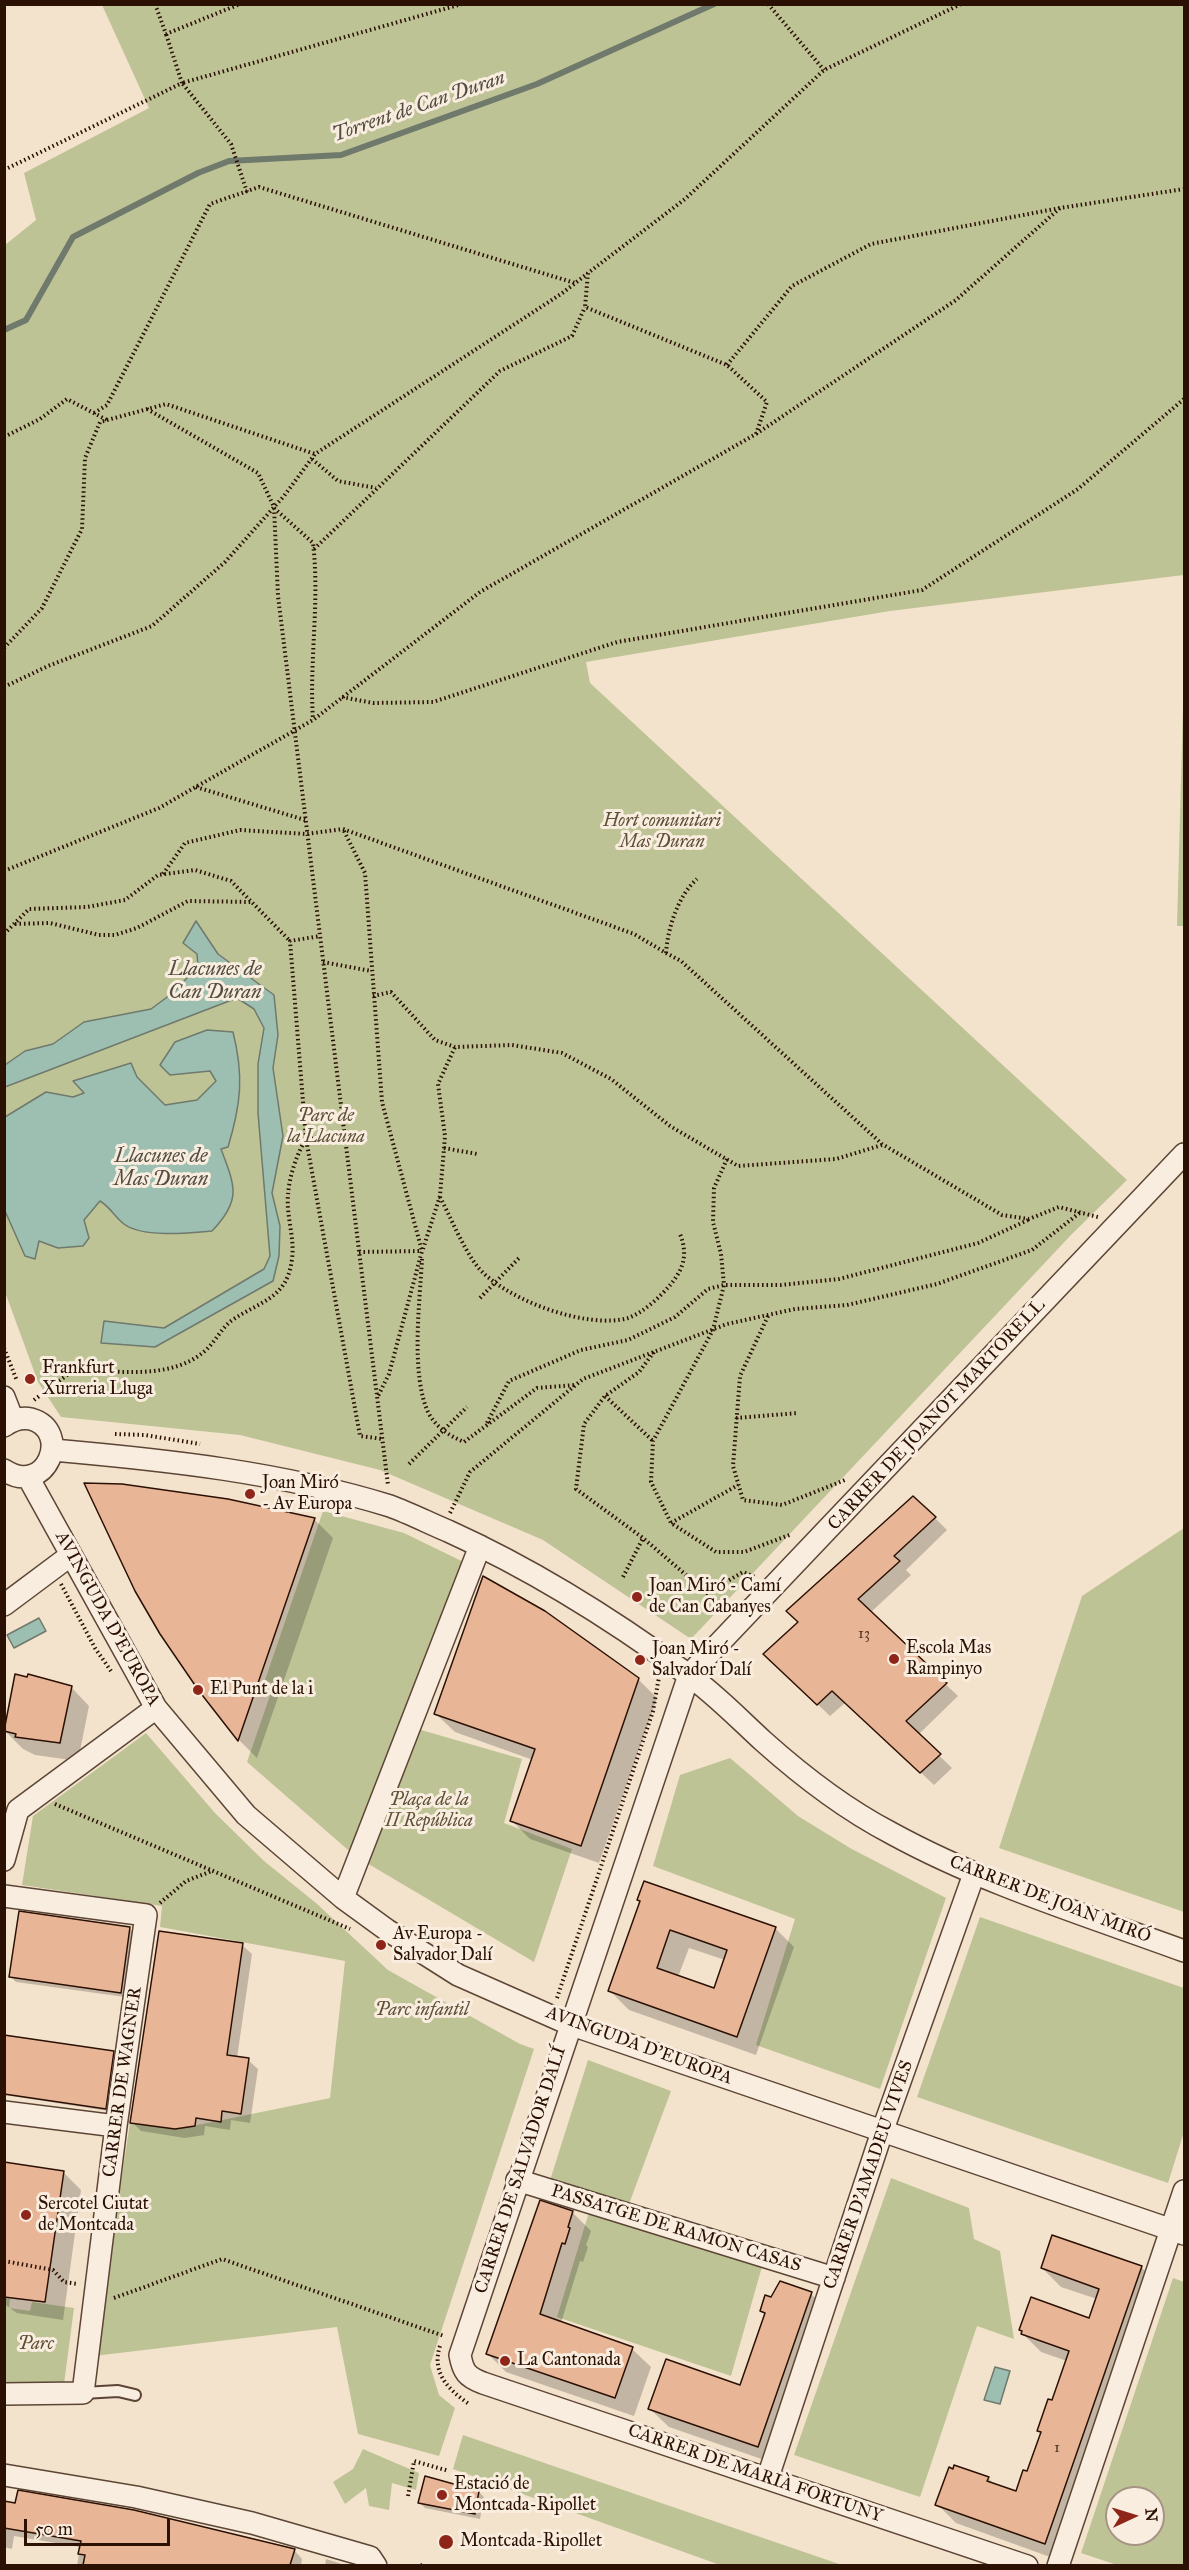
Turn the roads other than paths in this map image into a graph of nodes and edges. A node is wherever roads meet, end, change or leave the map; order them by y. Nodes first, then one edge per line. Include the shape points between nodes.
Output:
1 (1185, 1154) edge
2 (11, 1390) edge
3 (15, 1417) edge
4 (53, 1450) junction
5 (4, 1470) edge
6 (28, 1477) junction
7 (480, 1546) junction
8 (71, 1555) junction
9 (4, 1605) edge
10 (689, 1675) junction
11 (156, 1708) junction
12 (11, 1807) edge
13 (4, 1860) edge
14 (974, 1874) junction
15 (4, 1896) edge
16 (343, 1898) junction
17 (1185, 1951) edge
18 (569, 2024) junction
19 (4, 2112) edge
20 (116, 2126) junction
21 (882, 2132) junction
22 (517, 2180) junction
23 (1185, 2190) edge
24 (1178, 2232) edge
25 (834, 2278) junction
26 (483, 2384) joint
27 (83, 2393) junction
28 (4, 2394) edge
29 (135, 2395) dead end
30 (4, 2475) edge
31 (768, 2477) junction
32 (376, 2565) edge
33 (1027, 2565) edge
34 (1058, 2565) edge

1 - 10 street, CARRER DE JOANOT MARTORELL
2 - 3 street
3 - 4 street via 40,1423 48,1431
4 - 6 street via 47,1465
4 - 7 street, CARRER DE JOAN MIRÓ via 199,1464 316,1487 391,1507
5 - 6 street
6 - 8 street, AVINGUDA D'EUROPA
7 - 10 street, CARRER DE JOAN MIRÓ via 596,1611
7 - 16 street
8 - 9 street
8 - 11 street, AVINGUDA D'EUROPA
10 - 14 street, CARRER DE JOAN MIRÓ via 824,1790 890,1833
10 - 18 street, CARRER DE SALVADOR DALÍ
11 - 12 street via 36,1796
11 - 16 street, AVINGUDA D'EUROPA via 246,1815
12 - 13 street
14 - 17 street, CARRER DE JOAN MIRÓ
14 - 21 street, CARRER D'AMADEU VIVES
15 - 20 street, CARRER DE WAGNER via 146,1915
16 - 18 street, AVINGUDA D'EUROPA via 458,1975
18 - 21 street, AVINGUDA D'EUROPA
18 - 22 street, CARRER DE SALVADOR DALÍ
19 - 20 street
20 - 27 street, CARRER DE WAGNER
21 - 24 street, AVINGUDA D'EUROPA
21 - 25 street, CARRER D'AMADEU VIVES
22 - 25 street, PASSATGE DE RAMON CASAS
22 - 26 street, CARRER DE SALVADOR DALÍ via 460,2355 463,2371
23 - 24 street
24 - 34 street
25 - 31 street, CARRER D'AMADEU VIVES
26 - 31 street, CARRER DE MARIÀ FORTUNY
27 - 28 street
27 - 29 lane via 118,2391
30 - 32 street via 136,2497 252,2523 370,2557
31 - 33 street, CARRER DE MARIÀ FORTUNY

